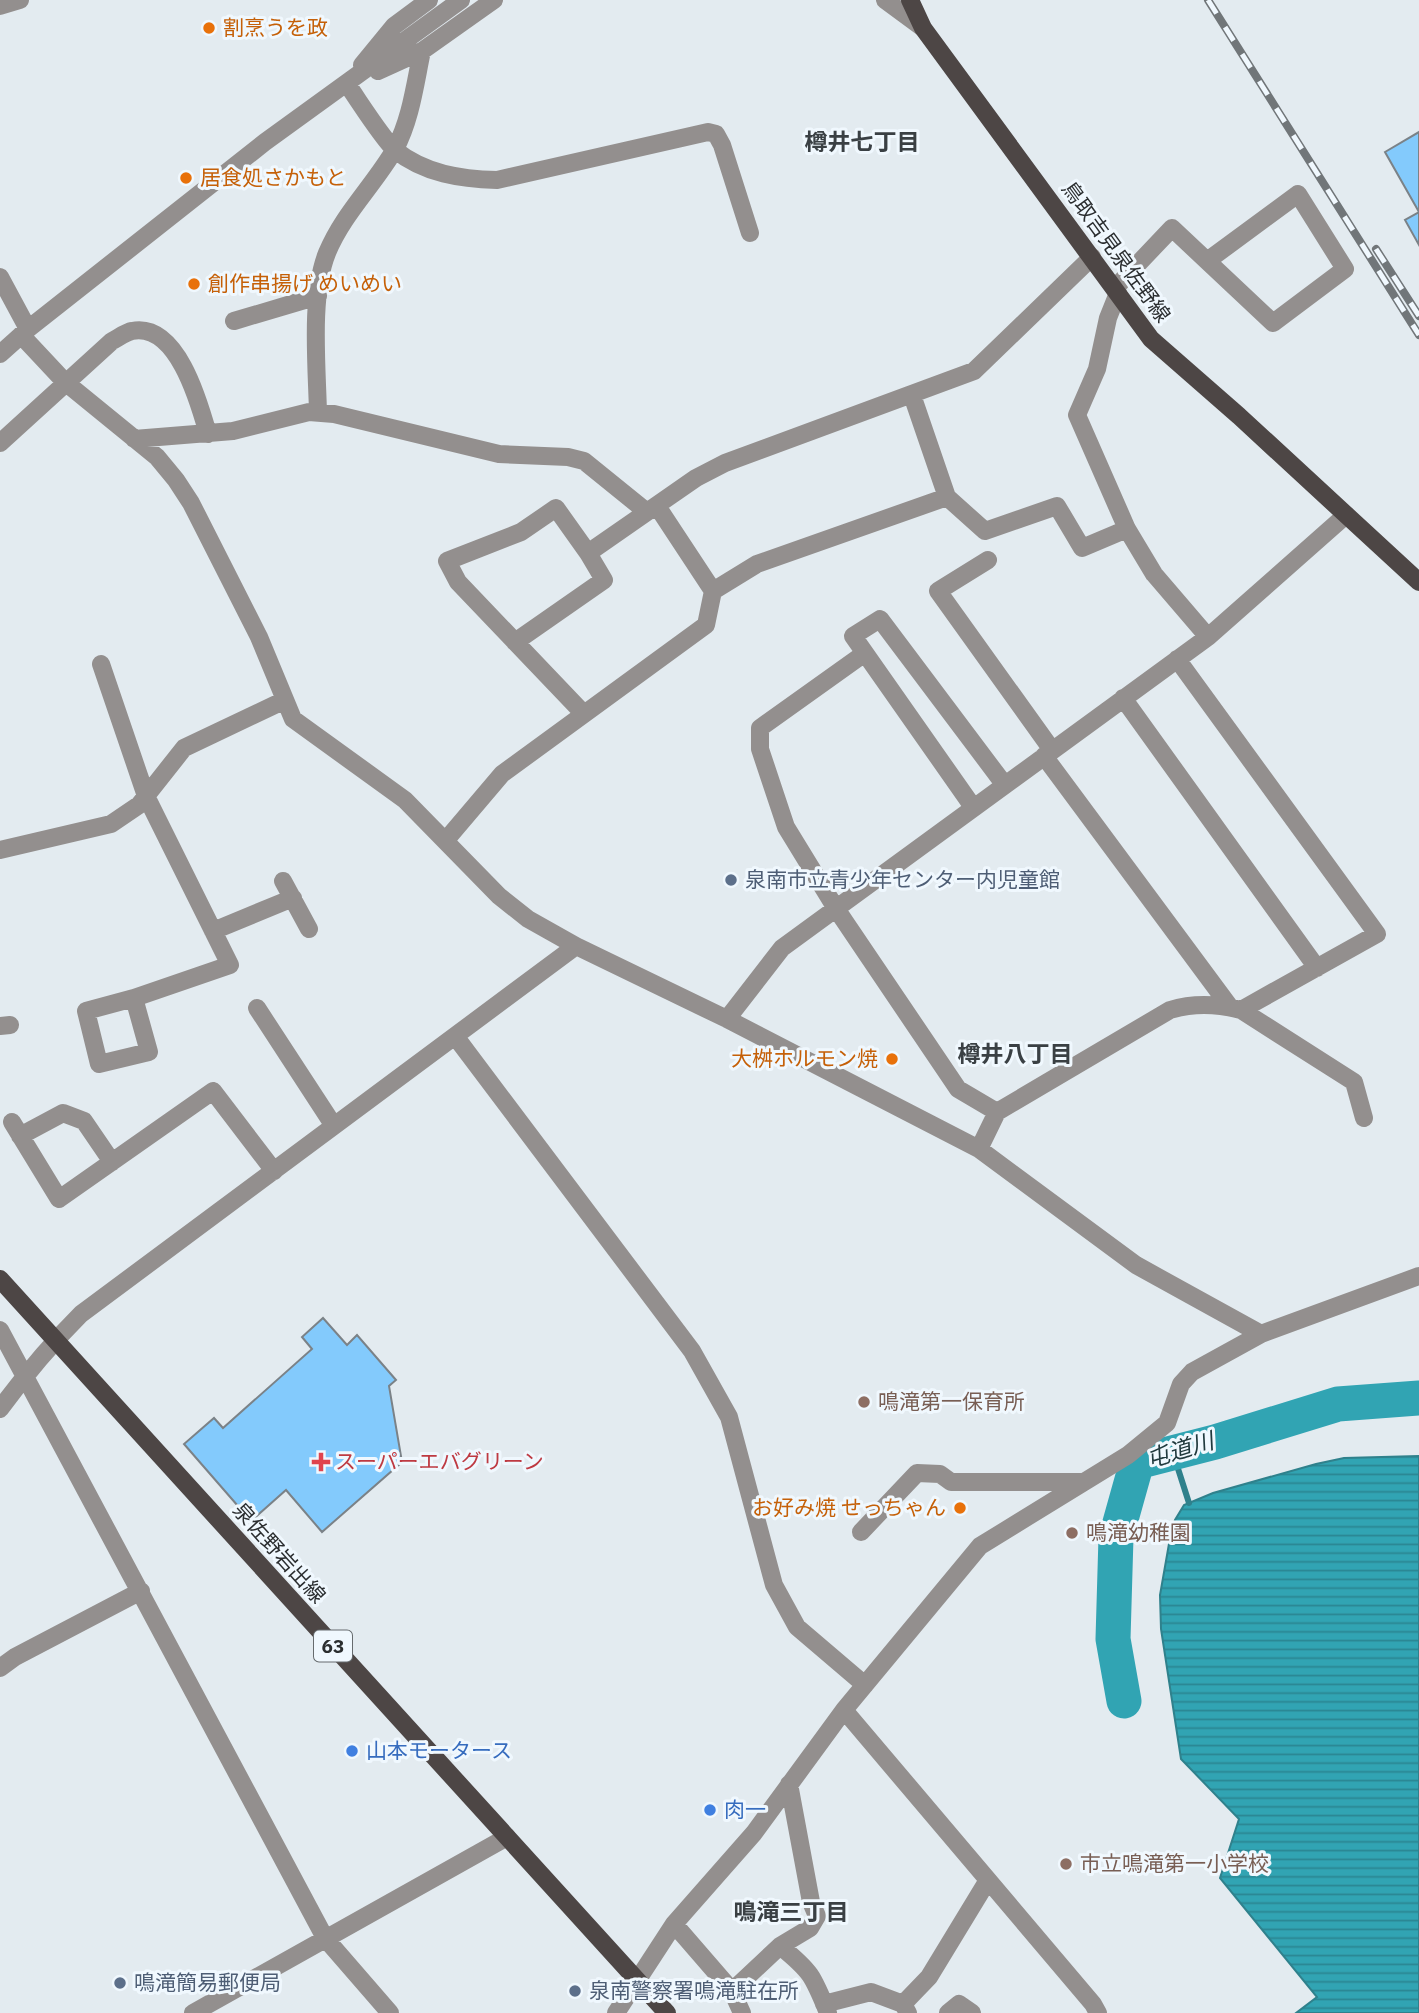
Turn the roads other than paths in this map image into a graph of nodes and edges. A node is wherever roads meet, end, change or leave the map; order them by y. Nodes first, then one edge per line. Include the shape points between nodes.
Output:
1 (20, 0) edge
2 (429, 0) edge
3 (461, 0) edge
4 (494, 0) edge
5 (886, 0) edge
6 (910, 0) edge
7 (0, 6) edge
8 (923, 29) junction
9 (422, 51) junction
10 (347, 84) junction
11 (395, 149) junction
12 (750, 233) dead end
13 (1092, 257) junction
14 (1207, 261) junction
15 (0, 277) edge
16 (1116, 290) junction
17 (318, 296) junction
18 (234, 321) dead end
19 (24, 332) junction
20 (0, 354) edge
21 (65, 382) junction
22 (912, 395) junction
23 (318, 413) junction
24 (208, 434) junction
25 (134, 439) junction
26 (0, 443) edge
27 (947, 497) junction
28 (652, 509) junction
29 (1346, 514) junction
30 (1127, 529) junction
31 (588, 553) junction
32 (988, 560) dead end
33 (1419, 582) edge
34 (713, 591) junction
35 (1208, 637) junction
36 (515, 642) junction
37 (865, 653) junction
38 (1177, 659) junction
39 (101, 664) dead end
40 (1123, 698) junction
41 (285, 700) junction
42 (584, 714) junction
43 (1048, 753) junction
44 (1004, 784) junction
45 (146, 796) junction
46 (973, 807) junction
47 (446, 840) junction
48 (0, 850) edge
49 (283, 881) dead end
50 (293, 898) junction
51 (835, 907) junction
52 (309, 929) dead end
53 (213, 931) junction
54 (576, 946) junction
55 (1317, 968) junction
56 (134, 998) dead end
57 (257, 1008) dead end
58 (1236, 1009) junction
59 (727, 1019) junction
60 (455, 1036) junction
61 (997, 1112) junction
62 (1364, 1118) dead end
63 (334, 1126) junction
64 (979, 1149) junction
65 (112, 1162) junction
66 (274, 1171) junction
67 (1419, 1276) edge
68 (0, 1279) edge
69 (0, 1330) edge
70 (1261, 1334) junction
71 (54, 1340) junction
72 (24, 1376) junction
73 (0, 1409) edge
74 (1083, 1482) junction
75 (861, 1532) dead end
76 (141, 1591) junction
77 (0, 1668) edge
78 (865, 1685) junction
79 (844, 1710) junction
80 (789, 1784) junction
81 (507, 1838) junction
82 (988, 1880) junction
83 (674, 1924) junction
84 (325, 1938) junction
85 (780, 1946) junction
86 (636, 1979) junction
87 (732, 1992) junction
88 (826, 2009) edge
89 (905, 2009) edge
90 (193, 2013) edge
91 (390, 2013) edge
92 (616, 2013) edge
93 (667, 2013) edge
94 (741, 2013) edge
95 (948, 2013) edge
96 (972, 2013) edge
97 (1098, 2013) edge

1 - 7 street
2 - 10 street via 394,26
3 - 10 street
4 - 9 street
5 - 8 street
6 - 8 main road, 鳥取吉見泉佐野線
8 - 13 main road, 鳥取吉見泉佐野線
9 - 10 street
9 - 11 street via 409,116
10 - 11 street
10 - 19 street via 265,142
11 - 12 street via 434,172 497,180 708,132 716,134 722,145
11 - 17 street via 338,229 326,255
13 - 16 main road, 鳥取吉見泉佐野線
13 - 22 street via 974,371
14 - 14 street via 1298,194 1345,269 1273,323
14 - 16 street via 1172,228
15 - 19 street
16 - 29 main road, 鳥取吉見泉佐野線 via 1151,339
16 - 30 street via 1097,369 1077,415
17 - 18 street
17 - 23 street
19 - 20 street
19 - 21 street
21 - 24 street via 112,341 132,331 149,332 165,341 187,372
21 - 25 street
21 - 26 street
22 - 27 street
22 - 28 street via 725,463
23 - 24 street
23 - 28 street via 499,454 584,461
24 - 25 street
25 - 41 street via 157,457 191,503 259,637
27 - 30 street via 985,531 1057,506 1082,548
27 - 34 street via 757,564
28 - 31 street
28 - 34 street
29 - 33 main road, 鳥取吉見泉佐野線
29 - 35 street
30 - 35 street via 1154,574
31 - 36 street via 604,580
31 - 36 street via 556,508 521,532 447,561 458,582
32 - 43 street via 938,591
34 - 42 street via 706,625
35 - 38 street
36 - 42 street
37 - 44 street via 853,636 880,619
37 - 46 street
37 - 51 street via 760,727 760,749 786,827
38 - 40 street
38 - 55 street via 1377,934
39 - 45 street
40 - 43 street
40 - 55 street
41 - 45 street via 184,748
41 - 47 street via 293,719 405,800
42 - 47 street via 502,774
43 - 44 street
43 - 58 street
44 - 46 street
45 - 48 street via 111,824
45 - 53 street
46 - 51 street
47 - 54 street via 528,919
49 - 50 street
50 - 52 street
50 - 53 street
51 - 59 street via 782,948
51 - 61 street via 958,1088
53 - 56 street via 230,965
54 - 59 street
54 - 60 street
55 - 58 street
57 - 63 street
58 - 61 street via 1222,1005 1170,1010
58 - 62 street via 1354,1082
59 - 64 street
60 - 63 street
60 - 78 street via 692,1351 729,1417 774,1584 797,1627
61 - 64 street
63 - 66 street
64 - 70 street via 1136,1265
65 - 65 street via 84,1121 63,1113 16,1129 59,1199
65 - 66 street via 213,1091
66 - 71 street via 82,1314
67 - 70 street
68 - 71 main road, 泉佐野岩出線 / 63
69 - 72 street
70 - 74 street via 1192,1372 1181,1384 1167,1423 1128,1455
71 - 72 street
71 - 81 main road, 泉佐野岩出線 / 63
72 - 73 street
72 - 76 street
74 - 75 street via 951,1482 940,1474 917,1473
74 - 78 street via 980,1546
76 - 77 street
76 - 84 street
78 - 79 street
79 - 80 street
79 - 82 street
80 - 83 street via 754,1833
80 - 85 street via 817,1916 810,1927
81 - 84 street
81 - 86 main road, 泉佐野岩出線 / 63
82 - 89 street
82 - 97 street
83 - 86 street
83 - 87 street
84 - 90 street
84 - 91 street
85 - 87 street
85 - 88 street via 816,1981
86 - 92 street
86 - 93 main road, 泉佐野岩出線 / 63
87 - 94 street
88 - 89 street via 871,1992
95 - 96 street via 959,2004

